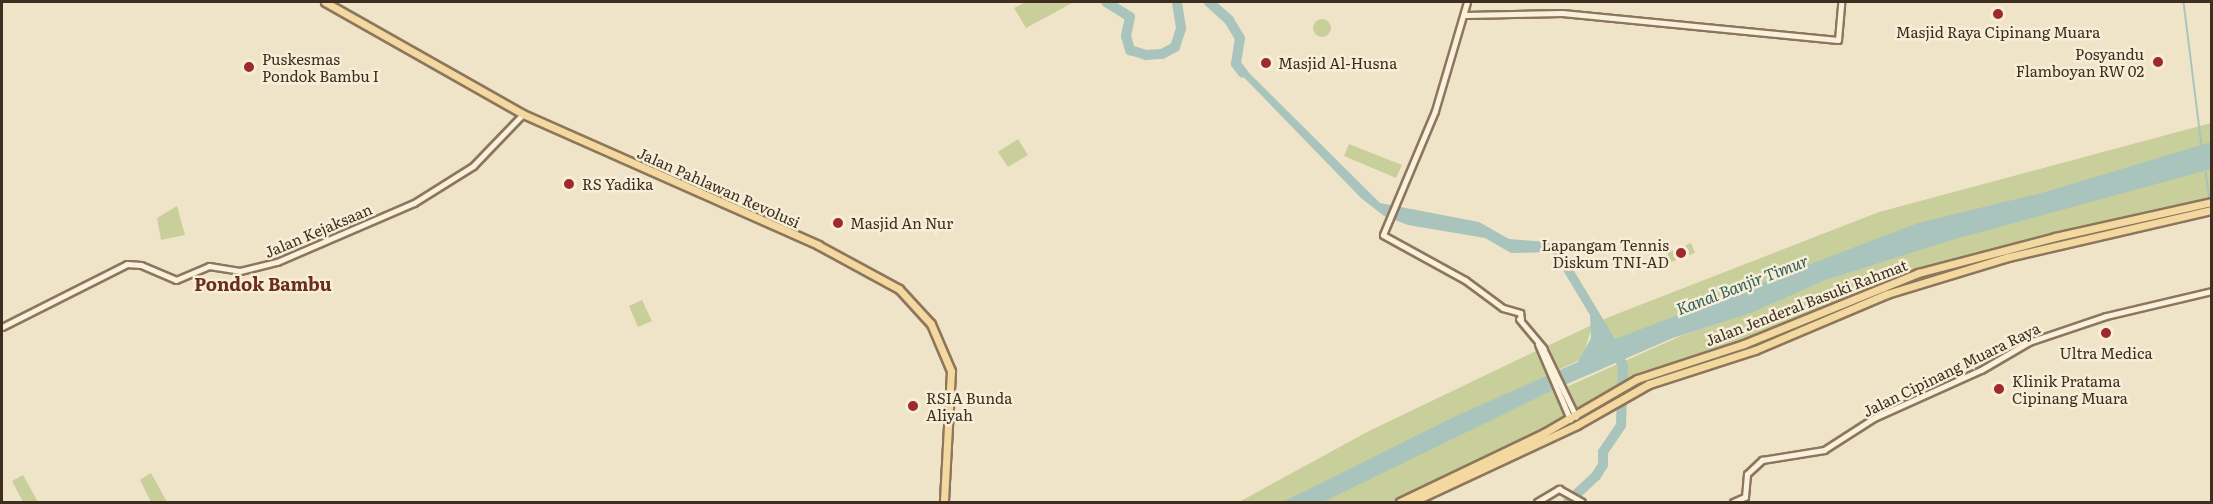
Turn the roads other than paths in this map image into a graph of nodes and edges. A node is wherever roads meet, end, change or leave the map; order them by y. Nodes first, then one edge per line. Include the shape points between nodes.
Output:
1 (325, 2) edge
2 (1841, 2) edge
3 (1467, 4) edge
4 (1476, 12) junction
5 (1465, 15) junction
6 (523, 114) junction
7 (2210, 206) edge
8 (2211, 291) edge
9 (2, 327) edge
10 (1573, 418) junction
11 (944, 502) edge
12 (1400, 502) edge
13 (1412, 502) edge
14 (1537, 502) edge
15 (1582, 502) edge
16 (1733, 502) edge

1 - 6 main road, Jalan Pahlawan Revolusi
2 - 4 street via 1838,40 1562,14
3 - 4 street
3 - 5 street
4 - 5 street
5 - 10 street via 1435,111 1383,235 1466,280 1516,313 1544,355
6 - 9 street, Jalan Kejaksaan via 483,159 414,202 277,262 240,271 209,266 176,280 141,265 127,264
6 - 11 main road, Jalan Pahlawan Revolusi via 818,245 871,271 915,303 931,324 951,371
7 - 10 main road, Jalan Jenderal Basuki Rahmat via 1937,266 1744,344 1642,377
7 - 13 main road, Jalan Jenderal Basuki Rahmat via 1915,283 1779,340 1649,384 1606,409
8 - 16 street, Jalan Cipinang Muara Raya via 2106,316 2030,342 1981,370 1874,418 1824,450 1762,460 1747,474 1745,497
10 - 12 main road, Jalan Jenderal Basuki Rahmat
14 - 15 street via 1554,490 1563,490

